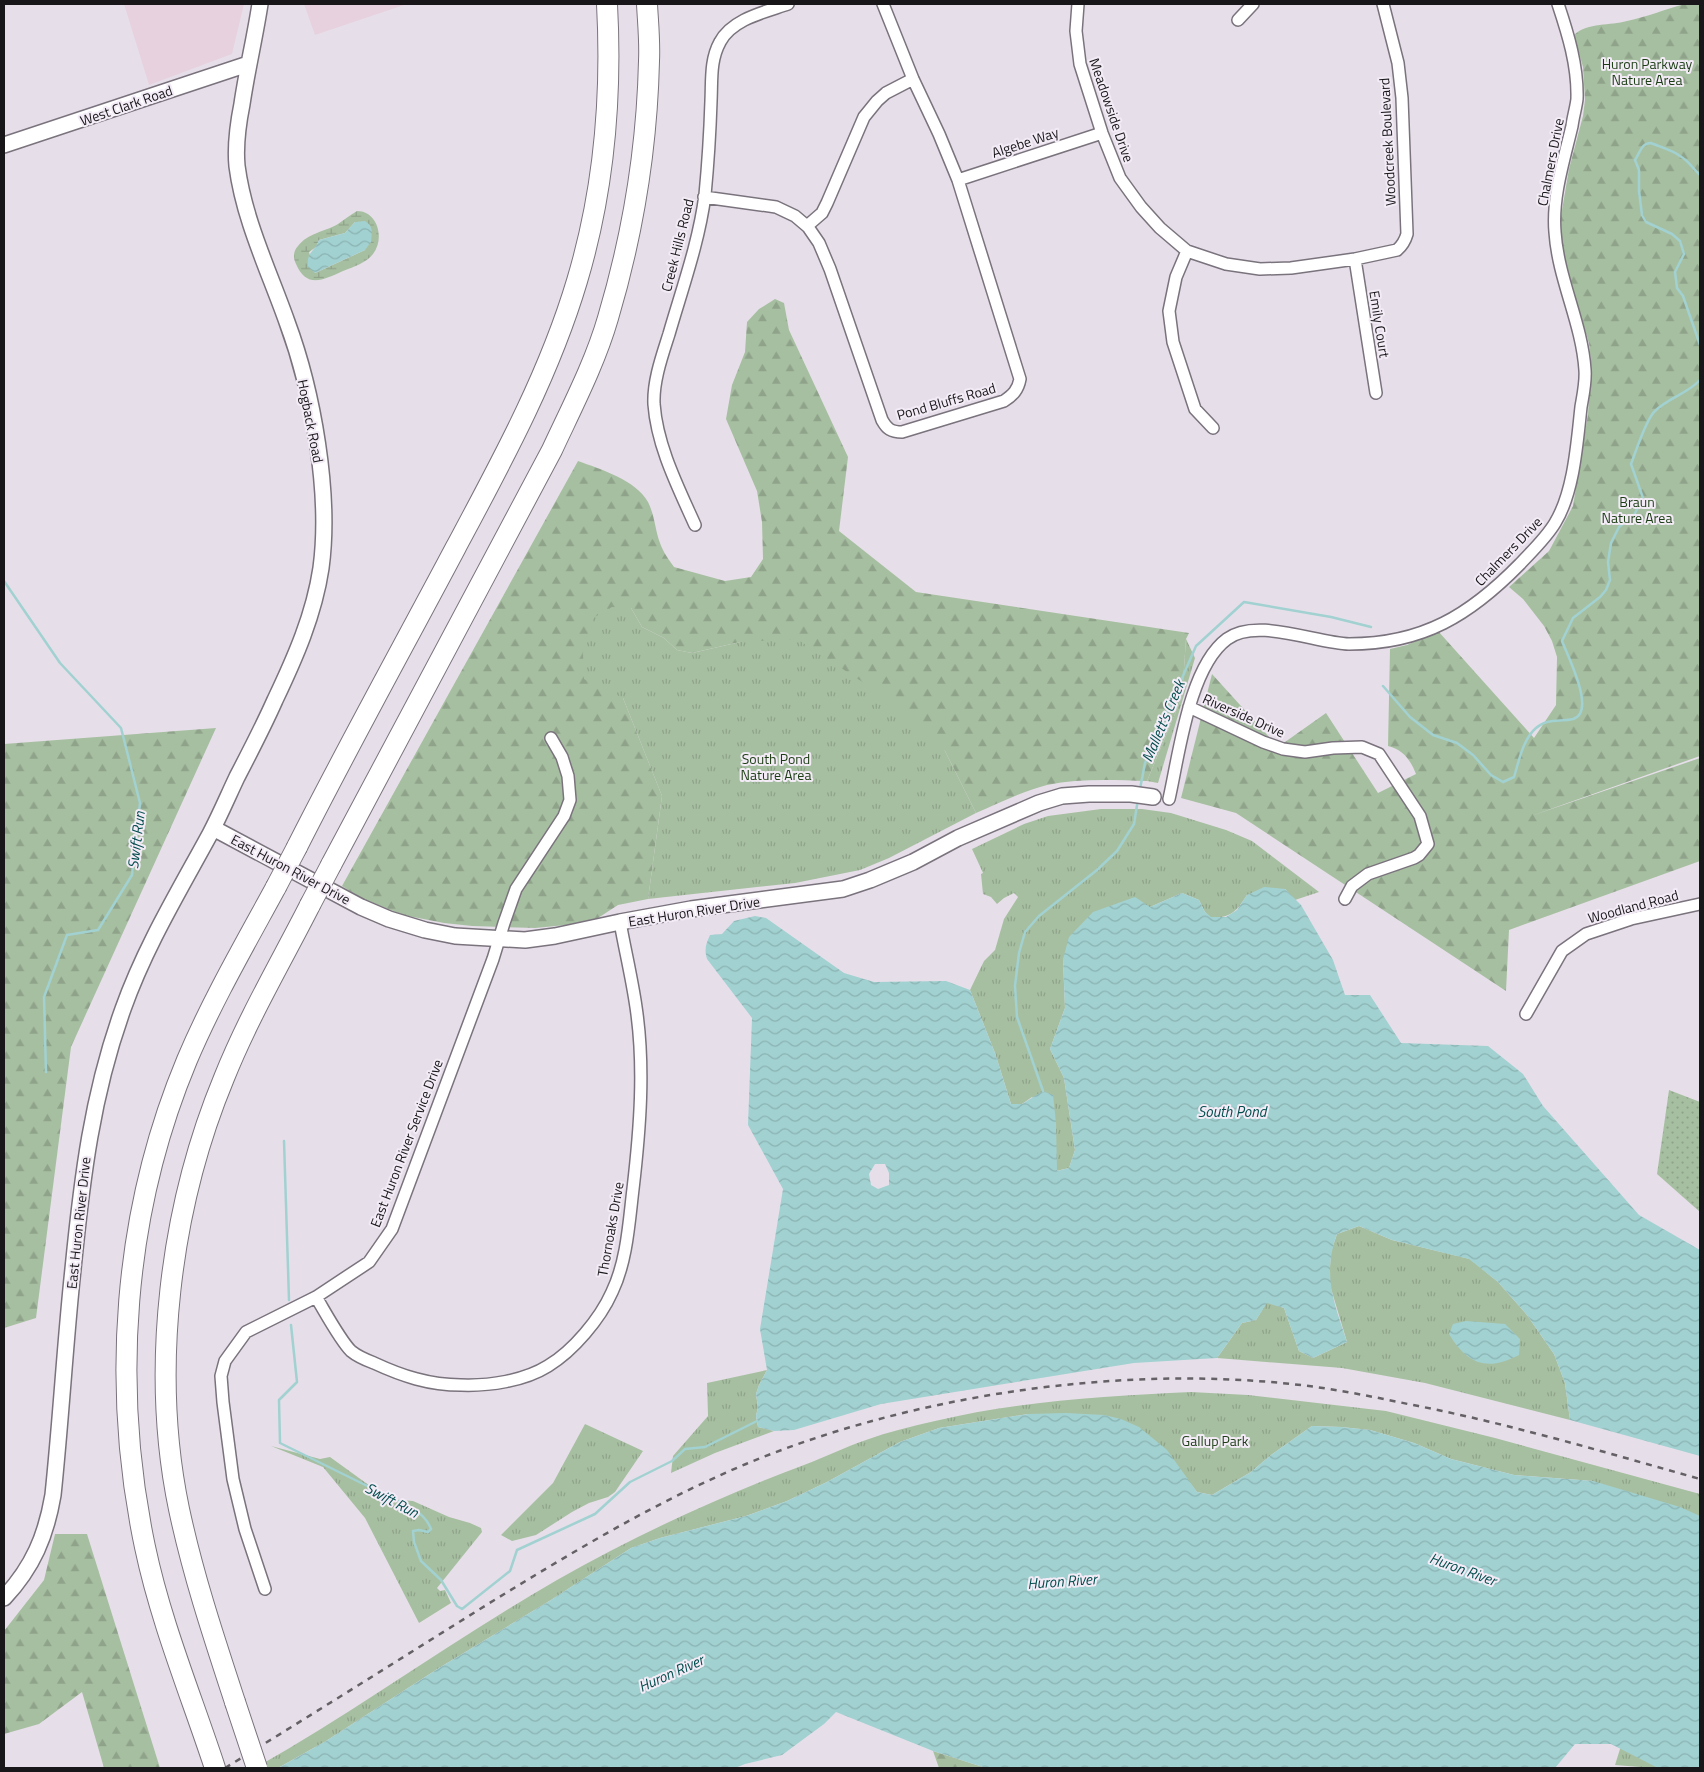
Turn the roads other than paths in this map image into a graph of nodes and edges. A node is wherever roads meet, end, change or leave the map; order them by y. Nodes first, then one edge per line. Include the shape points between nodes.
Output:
1 (260, 4) edge
2 (607, 4) edge
3 (647, 4) edge
4 (788, 4) edge
5 (883, 4) edge
6 (1078, 4) edge
7 (1253, 4) edge
8 (1383, 4) edge
9 (1558, 4) edge
10 (1238, 20) dead end
11 (248, 64) junction
12 (913, 79) junction
13 (1102, 133) junction
14 (4, 145) edge
15 (958, 180) junction
16 (704, 196) junction
17 (807, 226) junction
18 (1187, 251) junction
19 (1371, 255) joint
20 (1355, 259) junction
21 (1376, 393) dead end
22 (1213, 428) dead end
23 (695, 525) dead end
24 (1189, 707) junction
25 (551, 738) dead end
26 (1154, 797) dead end
27 (1169, 799) dead end
28 (213, 828) junction
29 (1345, 899) dead end
30 (1700, 904) edge
31 (620, 922) junction
32 (500, 940) junction
33 (1526, 1014) dead end
34 (316, 1296) junction
35 (265, 1589) dead end
36 (4, 1598) edge
37 (215, 1768) edge
38 (257, 1768) edge

1 - 11 main road, Hogback Road
2 - 37 highway, bridge via 606,133 596,202 578,280 550,360 522,422 206,1017 165,1118 148,1183 135,1251 126,1345 134,1481 145,1548 160,1604
3 - 38 highway, bridge via 649,59 644,143 632,224 608,319 580,392 246,1029 204,1129 189,1184 179,1231 167,1330 170,1444 179,1508 199,1592
4 - 16 street, Creek Hills Road via 742,22 721,39 712,68
5 - 12 street, Pond Bluffs Road
6 - 13 street, Meadowside Drive via 1078,54
7 - 10 street
8 - 19 street, Woodcreek Boulevard via 1398,63 1402,98 1407,234 1397,250
9 - 24 street, Chalmers Drive via 1573,56 1577,101 1555,205 1555,233 1583,349 1585,375 1569,490 1556,522 1496,588 1455,618 1416,635 1387,642 1346,644 1286,632 1250,630 1229,637 1213,652
11 - 14 main road, West Clark Road
11 - 28 main road, Hogback Road via 236,143 237,165 255,236 289,328 306,387 321,476 321,564 316,597 292,664
12 - 15 street, Pond Bluffs Road
12 - 17 street via 886,94 867,112 822,213
13 - 15 street, Algebe Way
13 - 18 street, Meadowside Drive via 1120,178 1160,228
15 - 17 street, Pond Bluffs Road via 1020,379 1019,387 1004,401 902,432 887,428 830,269 819,243
16 - 17 street, Pond Bluffs Road via 776,207
16 - 23 street, Creek Hills Road via 693,253 658,372 654,402 657,432
18 - 20 street, Meadowside Drive via 1226,264 1260,269
18 - 22 street via 1176,277 1169,311 1173,342 1195,409
19 - 20 street, Meadowside Drive
20 - 21 street, Emily Court
24 - 27 street, Chalmers Drive
24 - 29 street, Riverside Drive via 1284,749 1305,752 1362,747 1379,754 1420,816 1428,844 1414,858 1368,874 1352,886
25 - 32 street, East Huron River Service Drive via 568,776 570,800 564,816 516,889
26 - 31 main road, East Huron River Drive via 1131,794 1062,796 1039,803 870,880 843,889 690,909
28 - 32 main road, East Huron River Drive via 388,919 455,936
28 - 36 main road, East Huron River Drive via 140,968 123,1008 106,1063 82,1178 50,1511 30,1566
30 - 33 street, Woodland Road via 1631,919 1586,934 1562,951
31 - 32 main road, East Huron River Drive via 555,936
31 - 34 street, Thornoaks Drive via 636,1009 640,1116 620,1270 612,1292 595,1321 562,1355 535,1372 494,1384 430,1384 408,1378 350,1350
32 - 34 street, East Huron River Service Drive via 392,1229 369,1262
34 - 35 street, East Huron River Service Drive via 246,1332 225,1361 222,1376 233,1479

